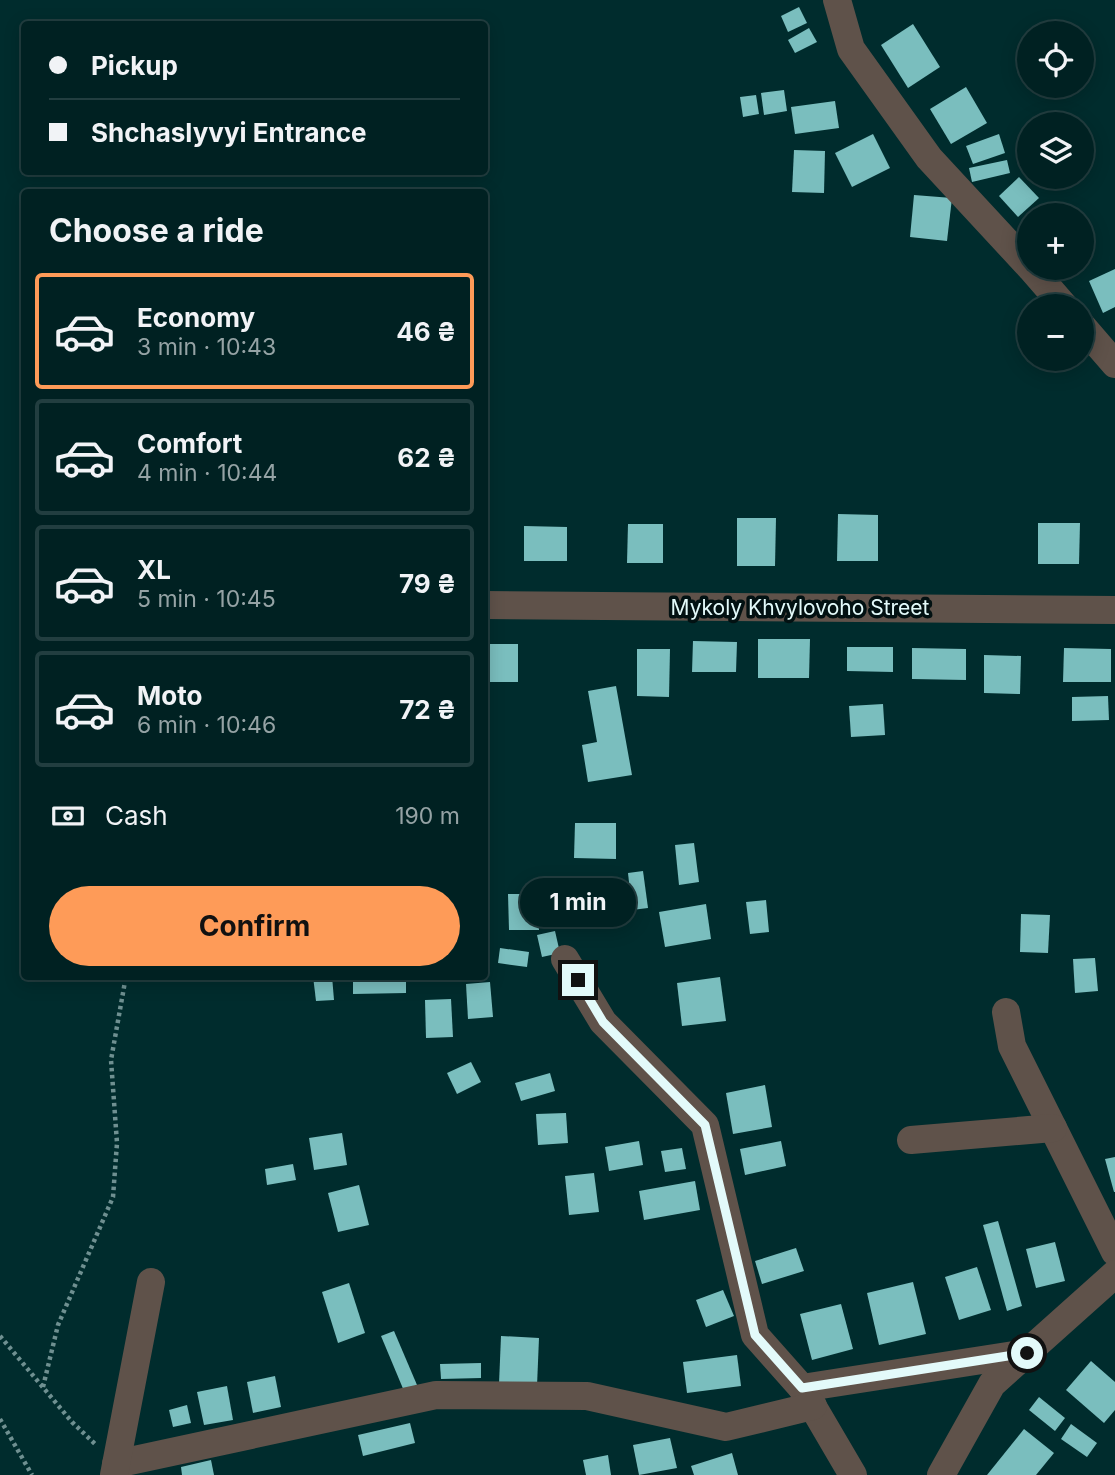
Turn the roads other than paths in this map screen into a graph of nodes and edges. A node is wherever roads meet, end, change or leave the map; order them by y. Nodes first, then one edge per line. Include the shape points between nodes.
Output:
1 (837, 0) edge
2 (1017, 253) edge
3 (1041, 280) edge
4 (1054, 294) edge
5 (1094, 340) edge
6 (1115, 364) edge
7 (488, 605) edge
8 (1115, 610) edge
9 (565, 959) dead end
10 (1006, 1012) dead end
11 (1053, 1128) junction
12 (911, 1140) dead end
13 (1115, 1252) edge
14 (1115, 1274) edge
15 (151, 1282) dead end
16 (1027, 1353) junction
17 (807, 1397) junction
18 (115, 1470) edge
19 (853, 1475) edge
20 (940, 1475) edge

1 - 2 street via 851,49 922,147
3 - 4 street
5 - 6 street
7 - 8 street, Mykoly Khvylovoho Street
9 - 17 street via 603,1022 705,1125 755,1335
10 - 11 street via 1012,1046
11 - 12 street
11 - 13 street
14 - 16 street
15 - 18 street
16 - 17 street
16 - 20 street via 992,1384
17 - 18 street via 726,1427 587,1396 436,1395
17 - 19 street

